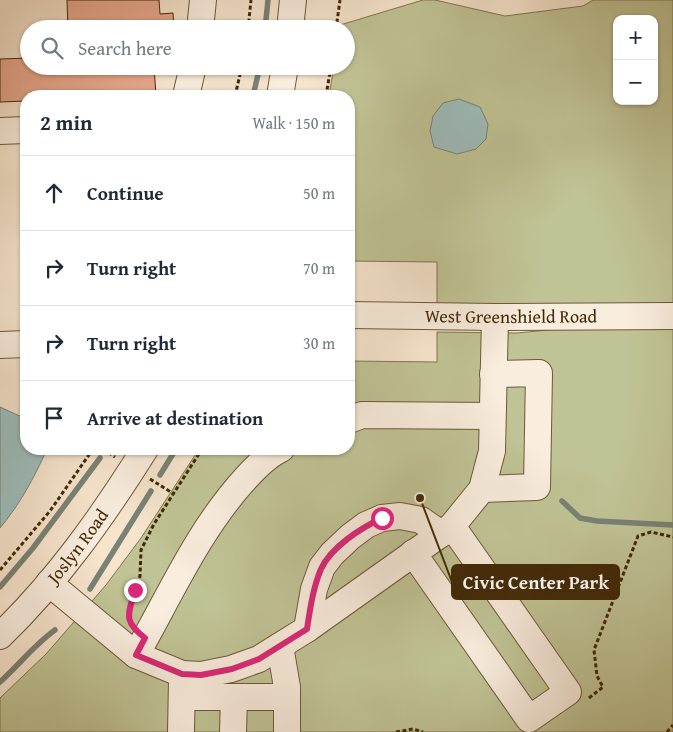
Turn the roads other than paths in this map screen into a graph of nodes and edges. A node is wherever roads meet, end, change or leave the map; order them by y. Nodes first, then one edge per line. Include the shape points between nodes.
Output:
1 (203, 0) edge
2 (293, 0) edge
3 (201, 20) edge
4 (291, 20) edge
5 (191, 75) edge
6 (284, 75) edge
7 (187, 90) edge
8 (281, 90) edge
9 (20, 130) edge
10 (0, 131) edge
11 (355, 315) edge
12 (673, 316) edge
13 (495, 317) junction
14 (20, 344) edge
15 (0, 345) edge
16 (493, 374) junction
17 (492, 416) junction
18 (355, 418) edge
19 (141, 455) edge
20 (271, 455) edge
21 (482, 489) junction
22 (446, 530) junction
23 (413, 553) junction
24 (49, 584) junction
25 (307, 629) junction
26 (0, 636) edge
27 (280, 646) junction
28 (141, 647) junction
29 (182, 686) junction
30 (234, 697) junction
31 (287, 697) junction
32 (181, 732) edge
33 (233, 732) edge
34 (287, 732) edge

1 - 3 street
2 - 4 street
5 - 7 street
6 - 8 street
9 - 10 street
11 - 13 street, West Greenshield Road
12 - 13 street, West Greenshield Road
13 - 16 street
14 - 15 street
16 - 17 street
16 - 21 street via 539,373 537,487
17 - 18 street via 362,415
17 - 21 street via 492,451
19 - 24 street, Joslyn Road via 118,492
20 - 28 street via 229,496 204,532
21 - 22 street
22 - 23 street
22 - 23 street via 568,692 529,719
22 - 25 street via 400,516 382,518 366,525 322,567 314,589
23 - 25 street
24 - 26 street, Joslyn Road
24 - 28 street
25 - 27 street
27 - 29 street via 259,659 201,675
27 - 31 street
28 - 29 street
29 - 30 street
29 - 32 street
30 - 31 street
30 - 33 street
31 - 34 street

